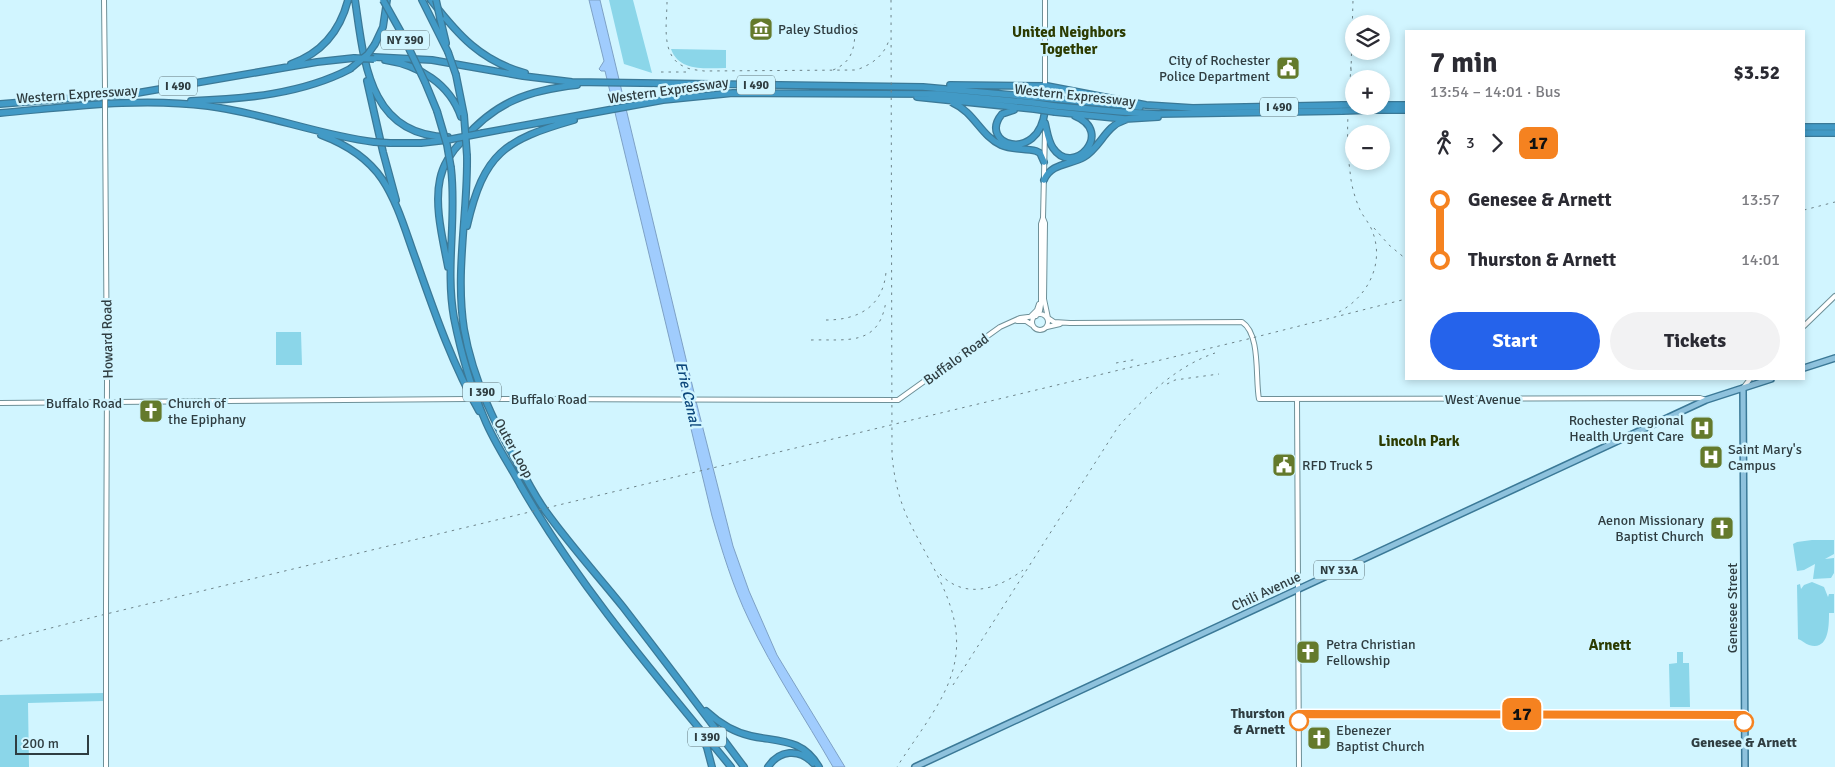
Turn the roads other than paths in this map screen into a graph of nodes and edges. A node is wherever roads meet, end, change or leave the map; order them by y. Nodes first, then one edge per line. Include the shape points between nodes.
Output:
1 (104, 0) edge
2 (348, 0) edge
3 (356, 0) edge
4 (383, 0) edge
5 (388, 0) edge
6 (422, 0) edge
7 (1045, 0) edge
8 (433, 1) edge
9 (448, 52) junction
10 (374, 58) junction
11 (264, 71) junction
12 (367, 72) junction
13 (564, 81) junction
14 (599, 83) junction
15 (884, 86) junction
16 (1045, 86) junction
17 (879, 93) junction
18 (937, 99) junction
19 (159, 101) junction
20 (1034, 103) junction
21 (0, 104) edge
22 (1405, 104) edge
23 (1055, 105) junction
24 (1390, 105) edge
25 (1345, 107) edge
26 (1342, 108) junction
27 (1405, 110) edge
28 (606, 111) junction
29 (1045, 111) junction
30 (1193, 111) junction
31 (0, 113) edge
32 (462, 116) junction
33 (1135, 119) junction
34 (284, 122) junction
35 (1045, 123) junction
36 (1805, 127) edge
37 (1835, 127) edge
38 (483, 133) junction
39 (1805, 133) edge
40 (1835, 133) edge
41 (465, 136) junction
42 (448, 138) junction
43 (1044, 162) junction
44 (1044, 180) junction
45 (1043, 218) junction
46 (404, 227) junction
47 (463, 248) junction
48 (450, 282) junction
49 (1835, 296) edge
50 (1034, 316) junction
51 (1048, 318) junction
52 (1013, 321) junction
53 (1070, 323) junction
54 (1805, 325) edge
55 (1033, 326) junction
56 (1047, 327) junction
57 (1835, 358) edge
58 (1805, 368) edge
59 (1749, 380) edge
60 (1768, 380) edge
61 (1743, 388) junction
62 (484, 399) junction
63 (1297, 400) junction
64 (1706, 400) junction
65 (107, 403) junction
66 (0, 404) edge
67 (484, 419) junction
68 (1298, 589) junction
69 (695, 701) junction
70 (682, 708) junction
71 (106, 767) edge
72 (712, 767) edge
73 (732, 767) edge
74 (744, 767) edge
75 (768, 767) edge
76 (815, 767) edge
77 (819, 767) edge
78 (914, 767) edge
79 (1299, 767) edge
80 (1744, 767) edge

1 - 65 main road, Howard Road, bridge
2 - 11 highway via 338,27 322,47 307,58
3 - 12 highway
4 - 48 highway, Outer Loop / NY 390, bridge via 425,82 447,145 454,200
5 - 19 highway, bridge via 384,27 368,54 328,79 266,95
6 - 9 highway, NY 390
7 - 16 main road
8 - 9 highway, bridge
8 - 13 highway via 478,52 520,72
9 - 32 highway, NY 390, bridge via 456,75
10 - 11 highway, Western Expressway / I 490, bridge via 330,60
10 - 13 highway, Western Expressway / I 490 via 432,60
10 - 32 highway via 409,66 436,80 451,96
11 - 21 highway, Western Expressway / I 490 via 137,93
12 - 42 highway via 381,103 397,121 422,133
12 - 46 highway via 375,117
13 - 14 highway, Western Expressway / I 490
14 - 15 highway, Western Expressway / I 490
14 - 41 highway via 553,88 515,99 484,118
15 - 16 highway
15 - 20 highway, Western Expressway / I 490 via 950,88
16 - 29 main road
16 - 30 highway
17 - 18 highway
17 - 20 highway, Western Expressway / I 490 via 950,95
17 - 28 highway, Western Expressway / I 490 via 738,93 694,96
18 - 20 highway
18 - 43 highway via 964,109 999,144 1036,151
19 - 31 highway, Western Expressway / I 490
19 - 34 highway, Western Expressway / I 490 via 243,112
20 - 23 highway, bridge
20 - 23 highway, Western Expressway / I 490, bridge
20 - 29 highway via 1002,114 996,127 1002,140 1013,145 1030,140 1041,127
22 - 24 highway
23 - 30 highway, Western Expressway / I 490 via 1131,113
23 - 33 highway
23 - 35 highway via 1087,124 1090,144 1074,157 1058,154 1050,143
25 - 26 highway, Western Expressway / I 490, bridge
26 - 27 highway, Western Expressway / I 490, bridge
26 - 30 highway, Western Expressway / I 490
28 - 38 highway, Western Expressway / I 490
28 - 47 highway via 533,132 501,152 481,182
29 - 35 main road
30 - 33 highway
32 - 47 highway, Outer Loop / I 390, bridge via 467,156
33 - 44 highway via 1113,125 1089,154 1054,168
34 - 42 highway, Western Expressway / I 490, bridge via 374,142 421,143
34 - 46 highway via 333,140 362,157 387,188
35 - 43 main road
36 - 37 highway
38 - 41 highway, Western Expressway / I 490, bridge
38 - 42 highway, bridge
39 - 40 highway
41 - 42 highway, Western Expressway / I 490, bridge
41 - 48 highway via 447,160 439,184 441,226
43 - 44 main road
44 - 45 main road
45 - 50 main road via 1040,297
45 - 51 main road via 1044,299
46 - 67 highway via 450,350
47 - 62 highway, Outer Loop / I 390 via 460,276 463,317 469,352
48 - 67 highway, Outer Loop / I 390 via 458,340
49 - 54 main road
50 - 51 main road
50 - 52 main road, Buffalo Road
50 - 55 main road
51 - 53 main road via 1054,322
51 - 56 main road
52 - 55 main road via 1026,321
52 - 62 main road, Buffalo Road, bridge via 898,400
53 - 56 main road
53 - 63 main road, West Avenue via 1242,322 1250,329 1260,400
55 - 56 main road via 1039,329
57 - 58 main road
59 - 61 main road
60 - 61 main road, Chili Avenue
61 - 64 main road, Chili Avenue
61 - 80 main road, Genesee Street
62 - 65 main road, Buffalo Road, bridge
62 - 69 highway, Outer Loop / I 390 via 546,512
63 - 64 main road, West Avenue
63 - 68 main road
64 - 68 main road, Chili Avenue / NY 33A
65 - 66 main road, Buffalo Road
65 - 71 main road, Howard Road, bridge
67 - 70 highway, Outer Loop / I 390 via 564,554 601,607
68 - 78 main road, Chili Avenue / NY 33A
68 - 79 main road
69 - 74 highway, Outer Loop / I 390
69 - 77 highway via 715,720 732,730 797,745
70 - 72 highway via 704,740
70 - 73 highway, Outer Loop / I 390
75 - 76 highway via 775,759 790,753 803,755

